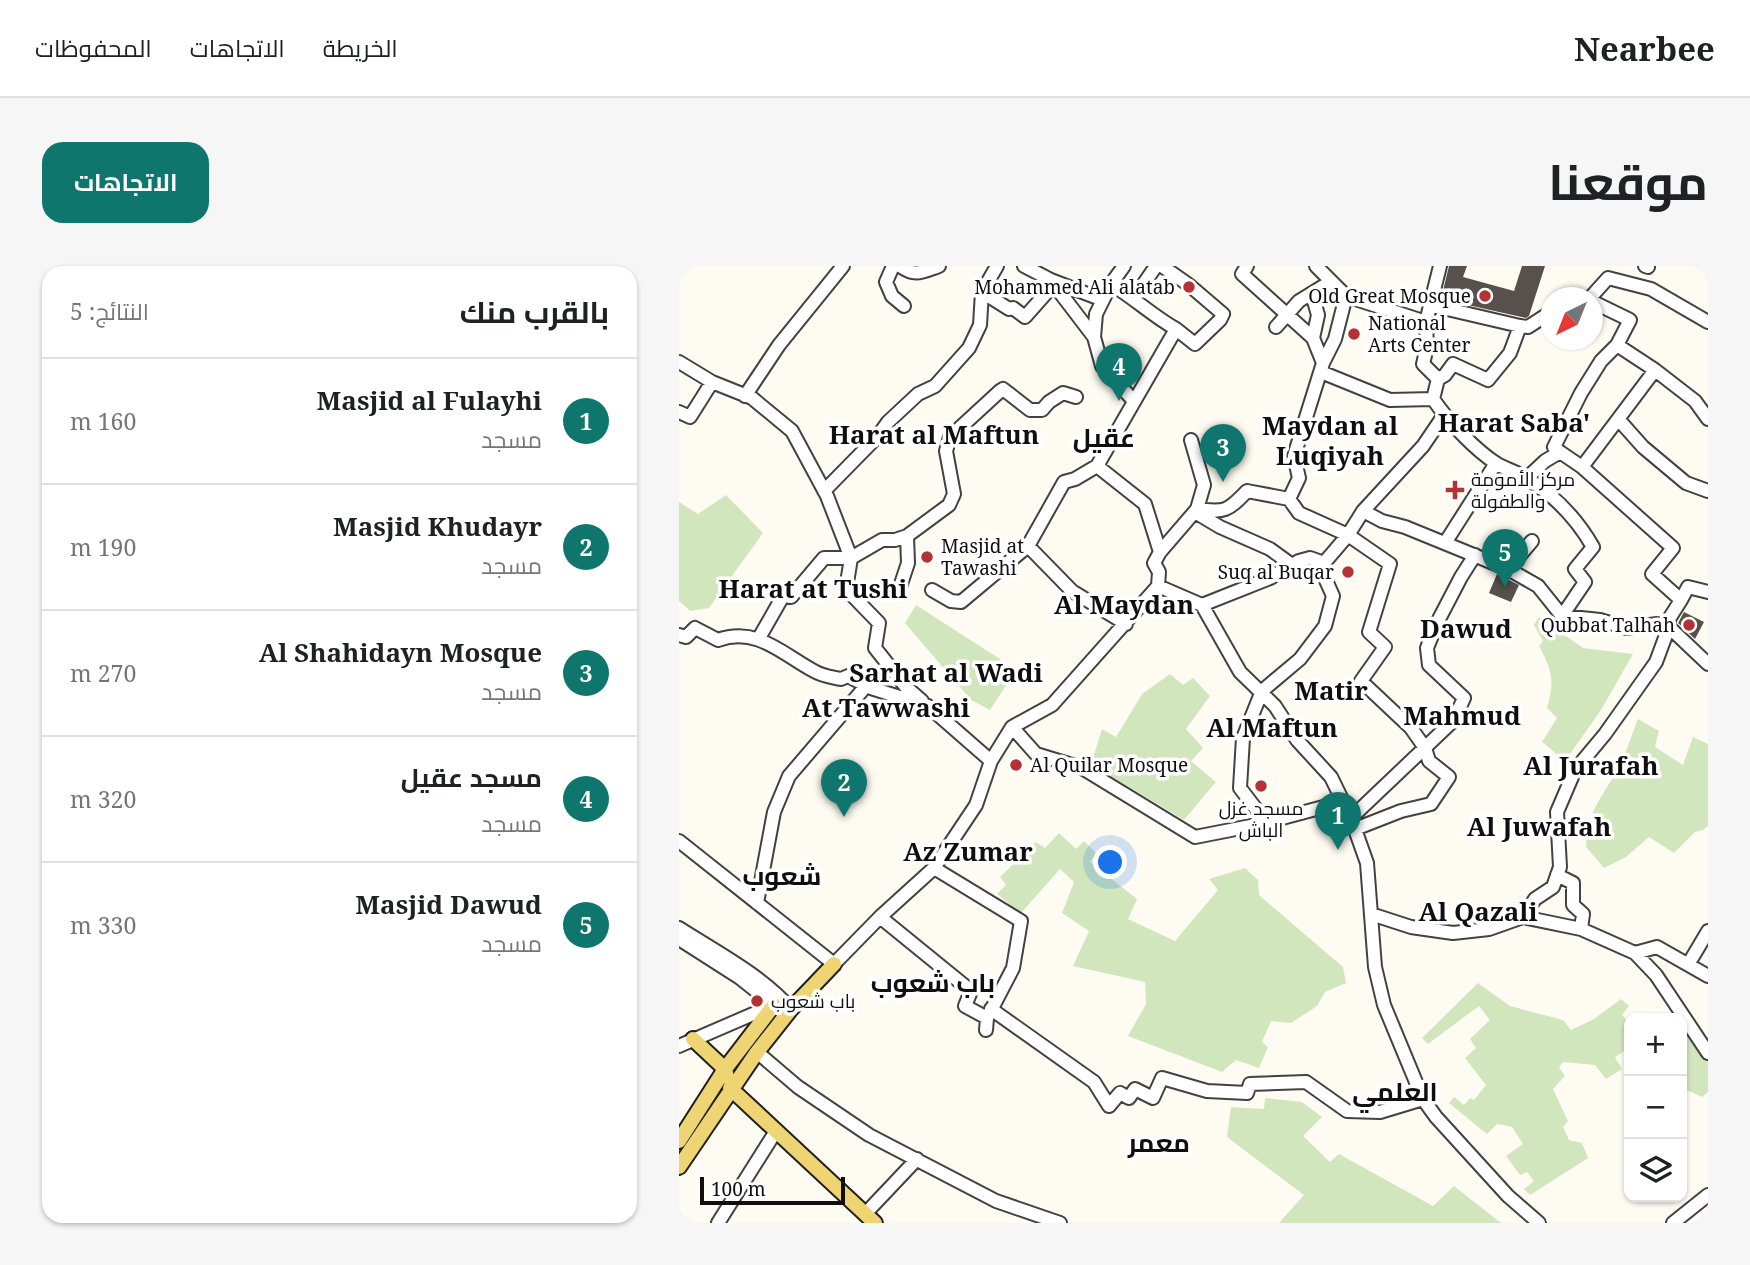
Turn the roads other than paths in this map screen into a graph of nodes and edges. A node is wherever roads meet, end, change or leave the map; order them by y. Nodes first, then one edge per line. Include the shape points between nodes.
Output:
1 (843, 266) edge
2 (893, 266) edge
3 (900, 266) edge
4 (939, 266) edge
5 (997, 266) edge
6 (1024, 266) edge
7 (1124, 266) edge
8 (1156, 266) edge
9 (1162, 266) edge
10 (1316, 266) edge
11 (1440, 266) edge
12 (1241, 269) edge
13 (1051, 281) junction
14 (1330, 282) junction
15 (1111, 284) junction
16 (1601, 287) edge
17 (982, 292) junction
18 (1312, 294) junction
19 (1346, 296) junction
20 (1134, 298) junction
21 (1103, 300) junction
22 (1430, 305) junction
23 (904, 306) dead end
24 (1603, 306) edge
25 (1287, 315) junction
26 (1540, 319) edge
27 (1426, 322) junction
28 (1708, 322) edge
29 (1520, 326) junction
30 (1276, 327) dead end
31 (1176, 329) junction
32 (1094, 337) junction
33 (1313, 338) junction
34 (1617, 345) junction
35 (679, 362) edge
36 (1322, 368) junction
37 (1655, 370) junction
38 (1438, 379) junction
39 (712, 382) junction
40 (745, 396) junction
41 (1076, 397) dead end
42 (1433, 399) junction
43 (1133, 400) junction
44 (679, 412) edge
45 (1444, 415) junction
46 (1708, 419) edge
47 (1619, 420) junction
48 (1191, 440) dead end
49 (1560, 452) junction
50 (1496, 463) junction
51 (1097, 466) junction
52 (1582, 467) junction
53 (1527, 478) junction
54 (824, 491) junction
55 (1708, 491) edge
56 (1289, 499) junction
57 (1196, 510) junction
58 (1363, 511) junction
59 (1348, 535) junction
60 (907, 536) junction
61 (1532, 541) dead end
62 (1445, 543) junction
63 (1028, 546) junction
64 (1160, 552) junction
65 (1475, 555) junction
66 (851, 558) junction
67 (1324, 563) junction
68 (1292, 565) junction
69 (1508, 569) junction
70 (1158, 586) junction
71 (899, 587) dead end
72 (1706, 587) edge
73 (932, 590) dead end
74 (1681, 600) junction
75 (1202, 605) junction
76 (1562, 616) junction
77 (1126, 624) junction
78 (1669, 627) junction
79 (679, 635) edge
80 (759, 638) junction
81 (1708, 664) edge
82 (866, 686) junction
83 (1262, 691) junction
84 (928, 706) junction
85 (1012, 727) junction
86 (1425, 748) junction
87 (991, 761) junction
88 (1342, 802) junction
89 (1266, 822) junction
90 (1353, 823) junction
91 (679, 841) edge
92 (935, 868) junction
93 (1557, 875) junction
94 (757, 903) junction
95 (1371, 915) junction
96 (880, 917) junction
97 (1523, 917) junction
98 (679, 928) edge
99 (1581, 929) junction
100 (1708, 932) edge
101 (679, 939) edge
102 (1635, 953) junction
103 (1689, 963) junction
104 (834, 964) junction
105 (1708, 976) edge
106 (774, 1005) junction
107 (791, 1009) junction
108 (988, 1019) junction
109 (693, 1039) junction
110 (679, 1046) edge
111 (757, 1052) junction
112 (1708, 1053) edge
113 (725, 1069) junction
114 (730, 1088) junction
115 (1423, 1099) junction
116 (776, 1131) junction
117 (679, 1141) edge
118 (917, 1159) junction
119 (679, 1167) edge
120 (1708, 1195) edge
121 (870, 1220) edge
122 (722, 1222) edge
123 (1060, 1223) edge
124 (1539, 1223) edge
125 (1673, 1223) edge

1 - 40 street via 779,345
2 - 23 street via 886,282 892,296
3 - 4 street via 909,273
5 - 17 street
6 - 13 street
7 - 15 street
8 - 20 street
9 - 31 street via 1223,314 1195,344
10 - 14 street
11 - 22 street
12 - 25 street
13 - 17 street via 1025,317
13 - 21 street
13 - 32 street
14 - 18 street
14 - 19 street
15 - 20 street
15 - 21 street
16 - 28 street via 1608,278 1651,289
17 - 54 street via 980,325 969,348 935,386 918,394 888,422
18 - 25 street
18 - 33 street via 1318,315
19 - 27 street
19 - 36 street
20 - 31 street
21 - 32 street
22 - 27 street
22 - 29 street
24 - 34 street via 1630,320
25 - 30 street
25 - 33 street
26 - 29 street via 1528,327
27 - 38 street via 1423,364
29 - 38 street via 1510,353 1488,380 1453,363
31 - 43 street
32 - 43 street via 1102,366
33 - 36 street
34 - 37 street
34 - 49 street via 1601,360 1581,393 1554,447
35 - 39 street
36 - 42 street via 1390,400
36 - 56 street via 1294,457 1299,478
37 - 46 street via 1695,401
37 - 47 street
38 - 42 street
39 - 40 street
39 - 44 street via 690,417
40 - 54 street via 792,431
41 - 60 street via 1063,393 1042,410 1030,410 1000,391 950,437 946,451 954,494 949,505
42 - 45 street
43 - 51 street
45 - 50 street
45 - 58 street via 1423,446
47 - 52 street
47 - 55 street via 1686,483
48 - 57 street via 1204,485
49 - 52 street
49 - 53 street
50 - 53 street
50 - 62 street
51 - 63 street via 1064,482
51 - 64 street via 1146,505
52 - 74 street via 1673,548 1652,575
53 - 76 street via 1559,503 1593,547 1575,569 1585,582
54 - 66 street
56 - 57 street via 1247,491 1229,510
56 - 59 street via 1299,513
57 - 64 street
57 - 68 street
58 - 59 street
58 - 62 street
59 - 67 street
59 - 86 street via 1390,564 1369,632 1385,647 1361,681 1411,728
60 - 66 street via 883,540
60 - 71 street via 908,563
61 - 69 street
62 - 65 street
63 - 73 street via 961,602
63 - 77 street via 1072,591
64 - 70 street via 1154,563
65 - 69 street
65 - 86 street via 1427,648 1429,666 1464,698 1454,719
66 - 80 street via 824,558 791,597 783,596
66 - 84 street via 846,589 879,623 876,648 906,687
67 - 68 street via 1310,558
67 - 83 street via 1333,596 1325,626 1300,659
68 - 75 street
69 - 76 street via 1538,586
70 - 75 street
70 - 77 street
72 - 74 street via 1688,587
74 - 78 street
75 - 83 street via 1240,672
76 - 78 street via 1627,628
77 - 85 street via 1052,705
78 - 81 street
78 - 93 street via 1656,662 1575,770 1557,812
79 - 80 street via 686,637 695,628 718,640
80 - 82 street via 817,673 841,680 848,676
82 - 84 street
82 - 94 street via 789,776 774,812
83 - 88 street via 1331,777
83 - 89 street via 1243,738 1240,788
84 - 87 street
85 - 87 street
85 - 89 street via 1036,754 1082,768 1195,837
86 - 90 street via 1389,779
86 - 90 street via 1429,761 1449,777 1431,804
87 - 92 street via 976,805
88 - 89 street
88 - 90 street
90 - 95 street via 1367,863
91 - 94 street
92 - 96 street
92 - 108 street via 1021,921 1013,968
93 - 97 street via 1553,887 1535,899
93 - 99 street via 1573,883 1573,905 1583,914
94 - 104 street
95 - 97 street via 1453,933 1489,929
95 - 115 street via 1384,1005
96 - 104 street
96 - 108 street via 971,991 965,1006
97 - 99 street
98 - 107 street via 757,978
99 - 102 street
100 - 103 street
101 - 106 street
102 - 103 street via 1657,947
102 - 112 street via 1656,975
103 - 105 street
104 - 107 main road
106 - 109 street
106 - 113 main road
107 - 111 main road
108 - 115 street via 1094,1082 1109,1106 1119,1093 1129,1098 1135,1089 1153,1098 1162,1078 1207,1091 1247,1093 1250,1084 1306,1082 1347,1111 1380,1112
109 - 110 street
109 - 113 main road
111 - 114 main road
111 - 118 street via 798,1087 869,1135
113 - 114 main road
113 - 117 main road
114 - 116 main road
114 - 119 main road
115 - 124 street via 1508,1196
116 - 121 main road
116 - 122 street
118 - 121 street
118 - 123 street via 996,1201
120 - 125 street

